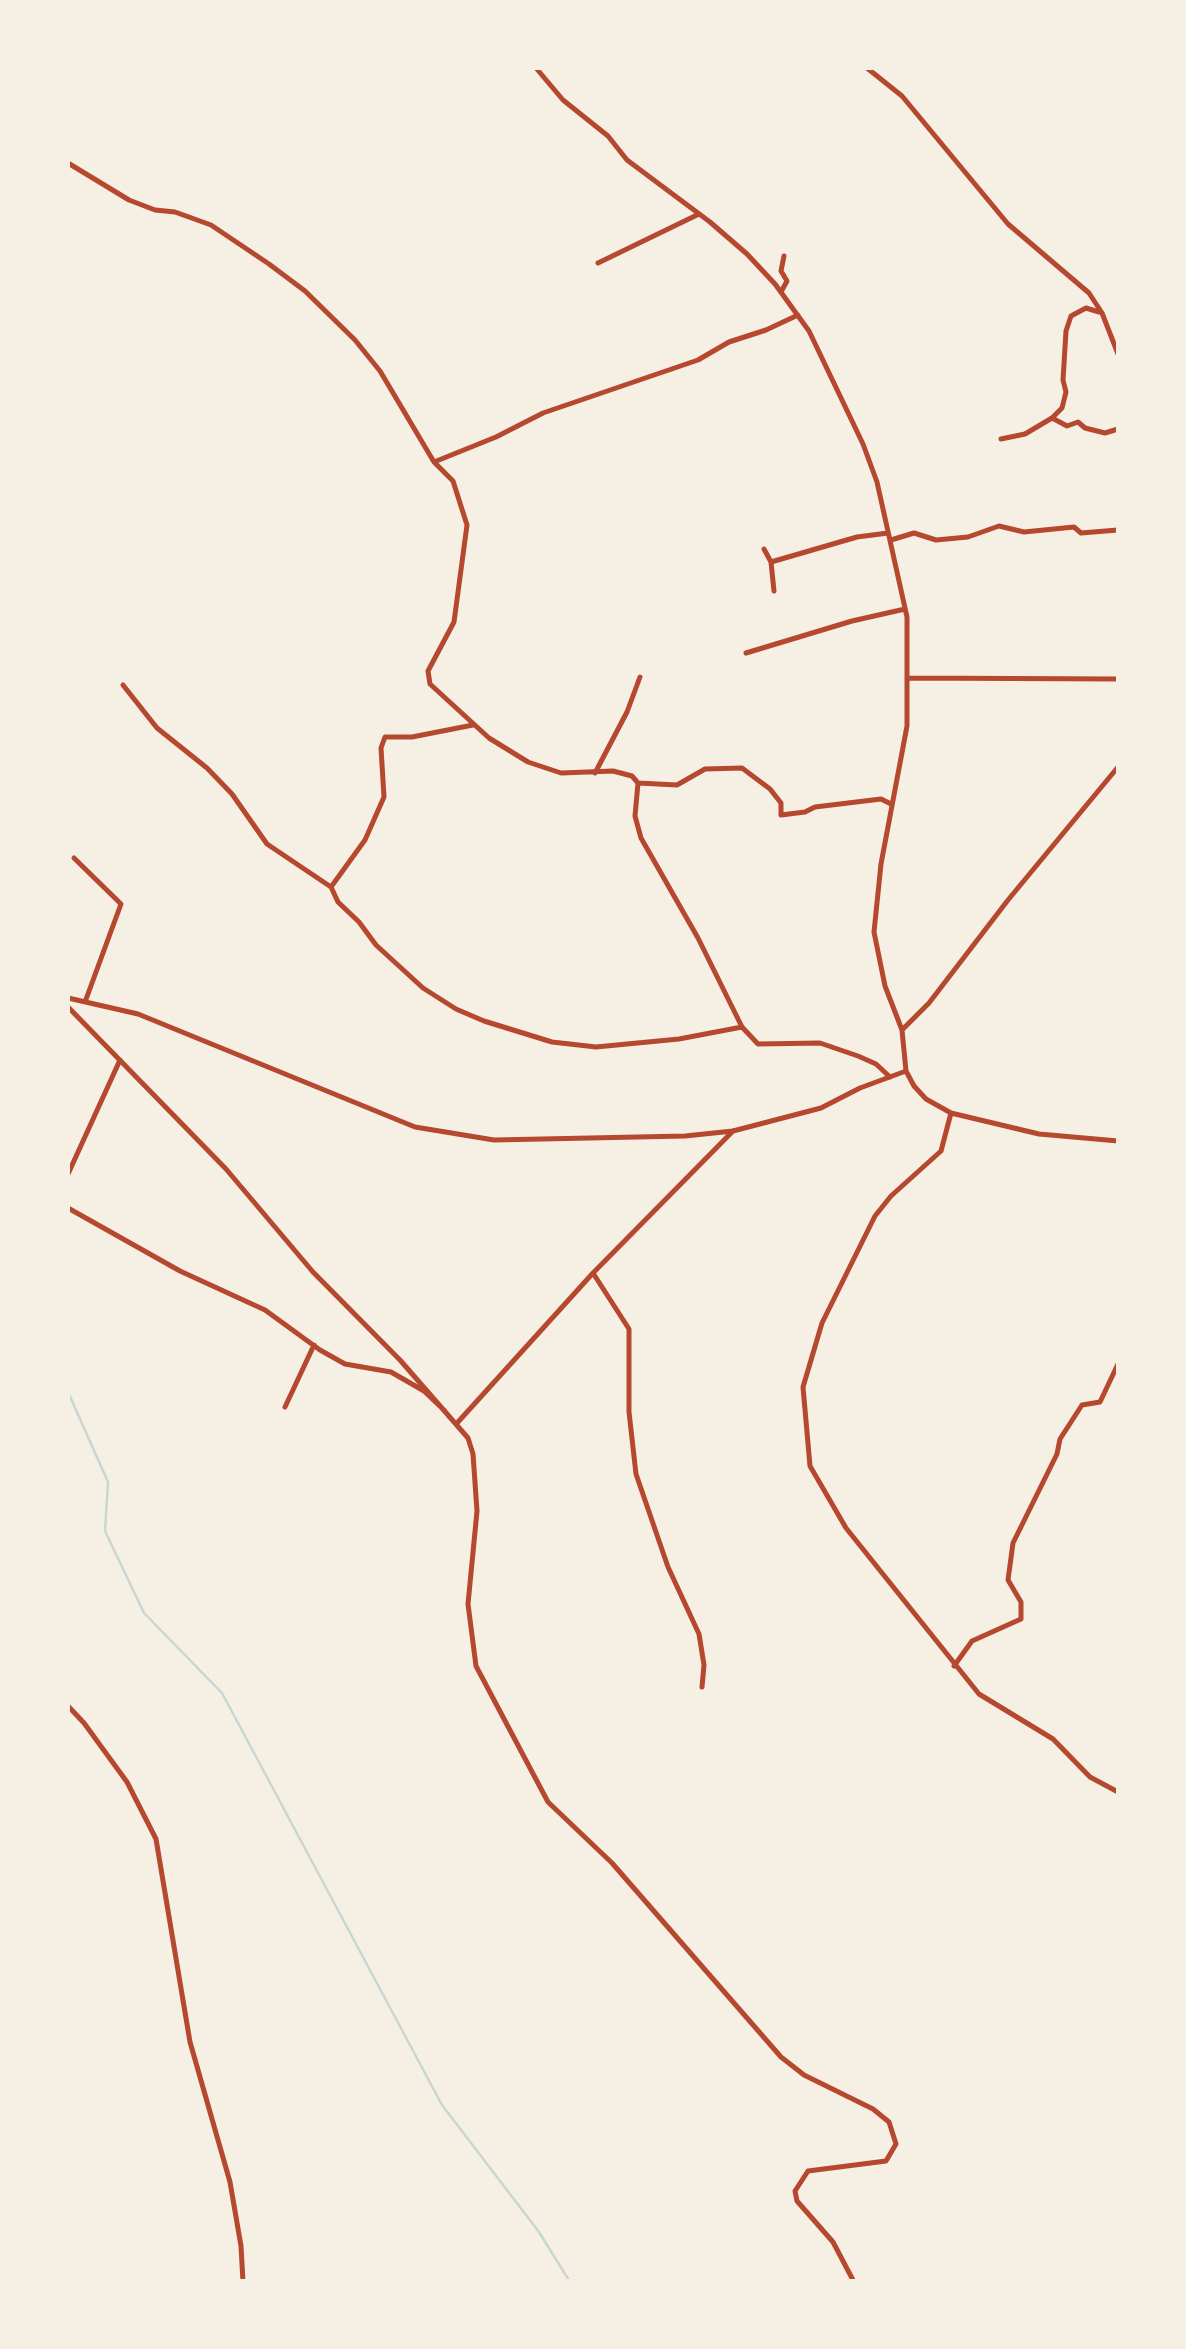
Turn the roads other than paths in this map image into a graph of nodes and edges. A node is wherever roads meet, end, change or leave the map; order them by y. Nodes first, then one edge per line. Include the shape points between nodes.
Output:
1 (536, 68) edge
2 (866, 68) edge
3 (68, 163) edge
4 (699, 214) junction
5 (784, 256) dead end
6 (598, 264) dead end
7 (781, 292) junction
8 (1102, 313) junction
9 (798, 315) junction
10 (1118, 354) edge
11 (1052, 418) junction
12 (1118, 429) edge
13 (1001, 439) dead end
14 (434, 462) junction
15 (1118, 530) edge
16 (890, 536) junction
17 (764, 548) dead end
18 (771, 562) junction
19 (774, 591) dead end
20 (906, 609) junction
21 (746, 653) dead end
22 (640, 677) dead end
23 (907, 678) junction
24 (1118, 679) edge
25 (123, 685) dead end
26 (473, 724) junction
27 (1118, 767) edge
28 (595, 773) junction
29 (638, 783) junction
30 (891, 804) junction
31 (74, 858) dead end
32 (332, 887) junction
33 (68, 998) edge
34 (85, 1002) junction
35 (68, 1007) edge
36 (742, 1027) junction
37 (902, 1030) junction
38 (120, 1060) junction
39 (906, 1071) junction
40 (890, 1077) junction
41 (951, 1113) junction
42 (733, 1131) junction
43 (1118, 1140) edge
44 (68, 1174) edge
45 (68, 1208) edge
46 (594, 1273) junction
47 (314, 1345) junction
48 (1118, 1364) edge
49 (285, 1407) dead end
50 (452, 1415) junction
51 (458, 1422) junction
52 (954, 1666) junction
53 (702, 1686) dead end
54 (68, 1706) edge
55 (1118, 1792) edge
56 (243, 2282) edge
57 (854, 2282) edge

1 - 4 street via 627,160
2 - 8 street via 902,96 1008,224 1089,293
3 - 14 street via 129,200 211,226 305,291 380,371
4 - 6 street
4 - 7 street
5 - 7 street via 787,281
7 - 9 street
8 - 10 street
8 - 11 street via 1086,308 1071,316 1066,392
9 - 14 street
9 - 16 street via 863,444
11 - 12 street via 1106,433
11 - 13 street
14 - 26 street via 452,481 467,525 454,622 428,679
15 - 16 street via 1016,532 999,526 936,540 914,532
16 - 18 street via 857,537
16 - 20 street
17 - 18 street
18 - 19 street
20 - 21 street
20 - 23 street
22 - 28 street
23 - 24 street
23 - 30 street via 906,726
25 - 32 street via 157,728 220,781 267,844
26 - 28 street via 545,769
26 - 32 street via 385,737 384,797 365,840
27 - 37 street
28 - 29 street via 626,773
29 - 30 street via 677,785 705,770 742,768 770,789 782,814 881,799
29 - 36 street via 641,838
30 - 37 street via 874,932
31 - 34 street via 121,904
32 - 36 street via 376,945 423,988 484,1022 552,1042 596,1046
33 - 34 street
34 - 42 street via 138,1014 415,1126 460,1136
35 - 38 street
36 - 40 street via 758,1044 820,1043 876,1064
37 - 39 street
38 - 44 street
38 - 50 street
39 - 40 street
39 - 41 street via 926,1099
40 - 42 street via 821,1108
41 - 43 street via 1039,1134
41 - 52 street via 940,1151 892,1196 863,1236 822,1323 804,1388 804,1414 810,1466 827,1500
42 - 46 street
45 - 47 street via 265,1310
46 - 51 street
46 - 53 street via 630,1329 636,1474 698,1634
47 - 49 street
47 - 50 street via 346,1364 392,1372
48 - 52 street via 1100,1402 1082,1405 1060,1439 1012,1543 1008,1580 1021,1619 972,1641
50 - 51 street
51 - 57 street via 468,1438 478,1511 468,1604 476,1666 548,1802 612,1863 781,2058 888,2122 896,2144 886,2161 808,2171 796,2191
52 - 55 street via 979,1694 1053,1739 1090,1777
54 - 56 street via 127,1782 156,1839 190,2042 230,2182

